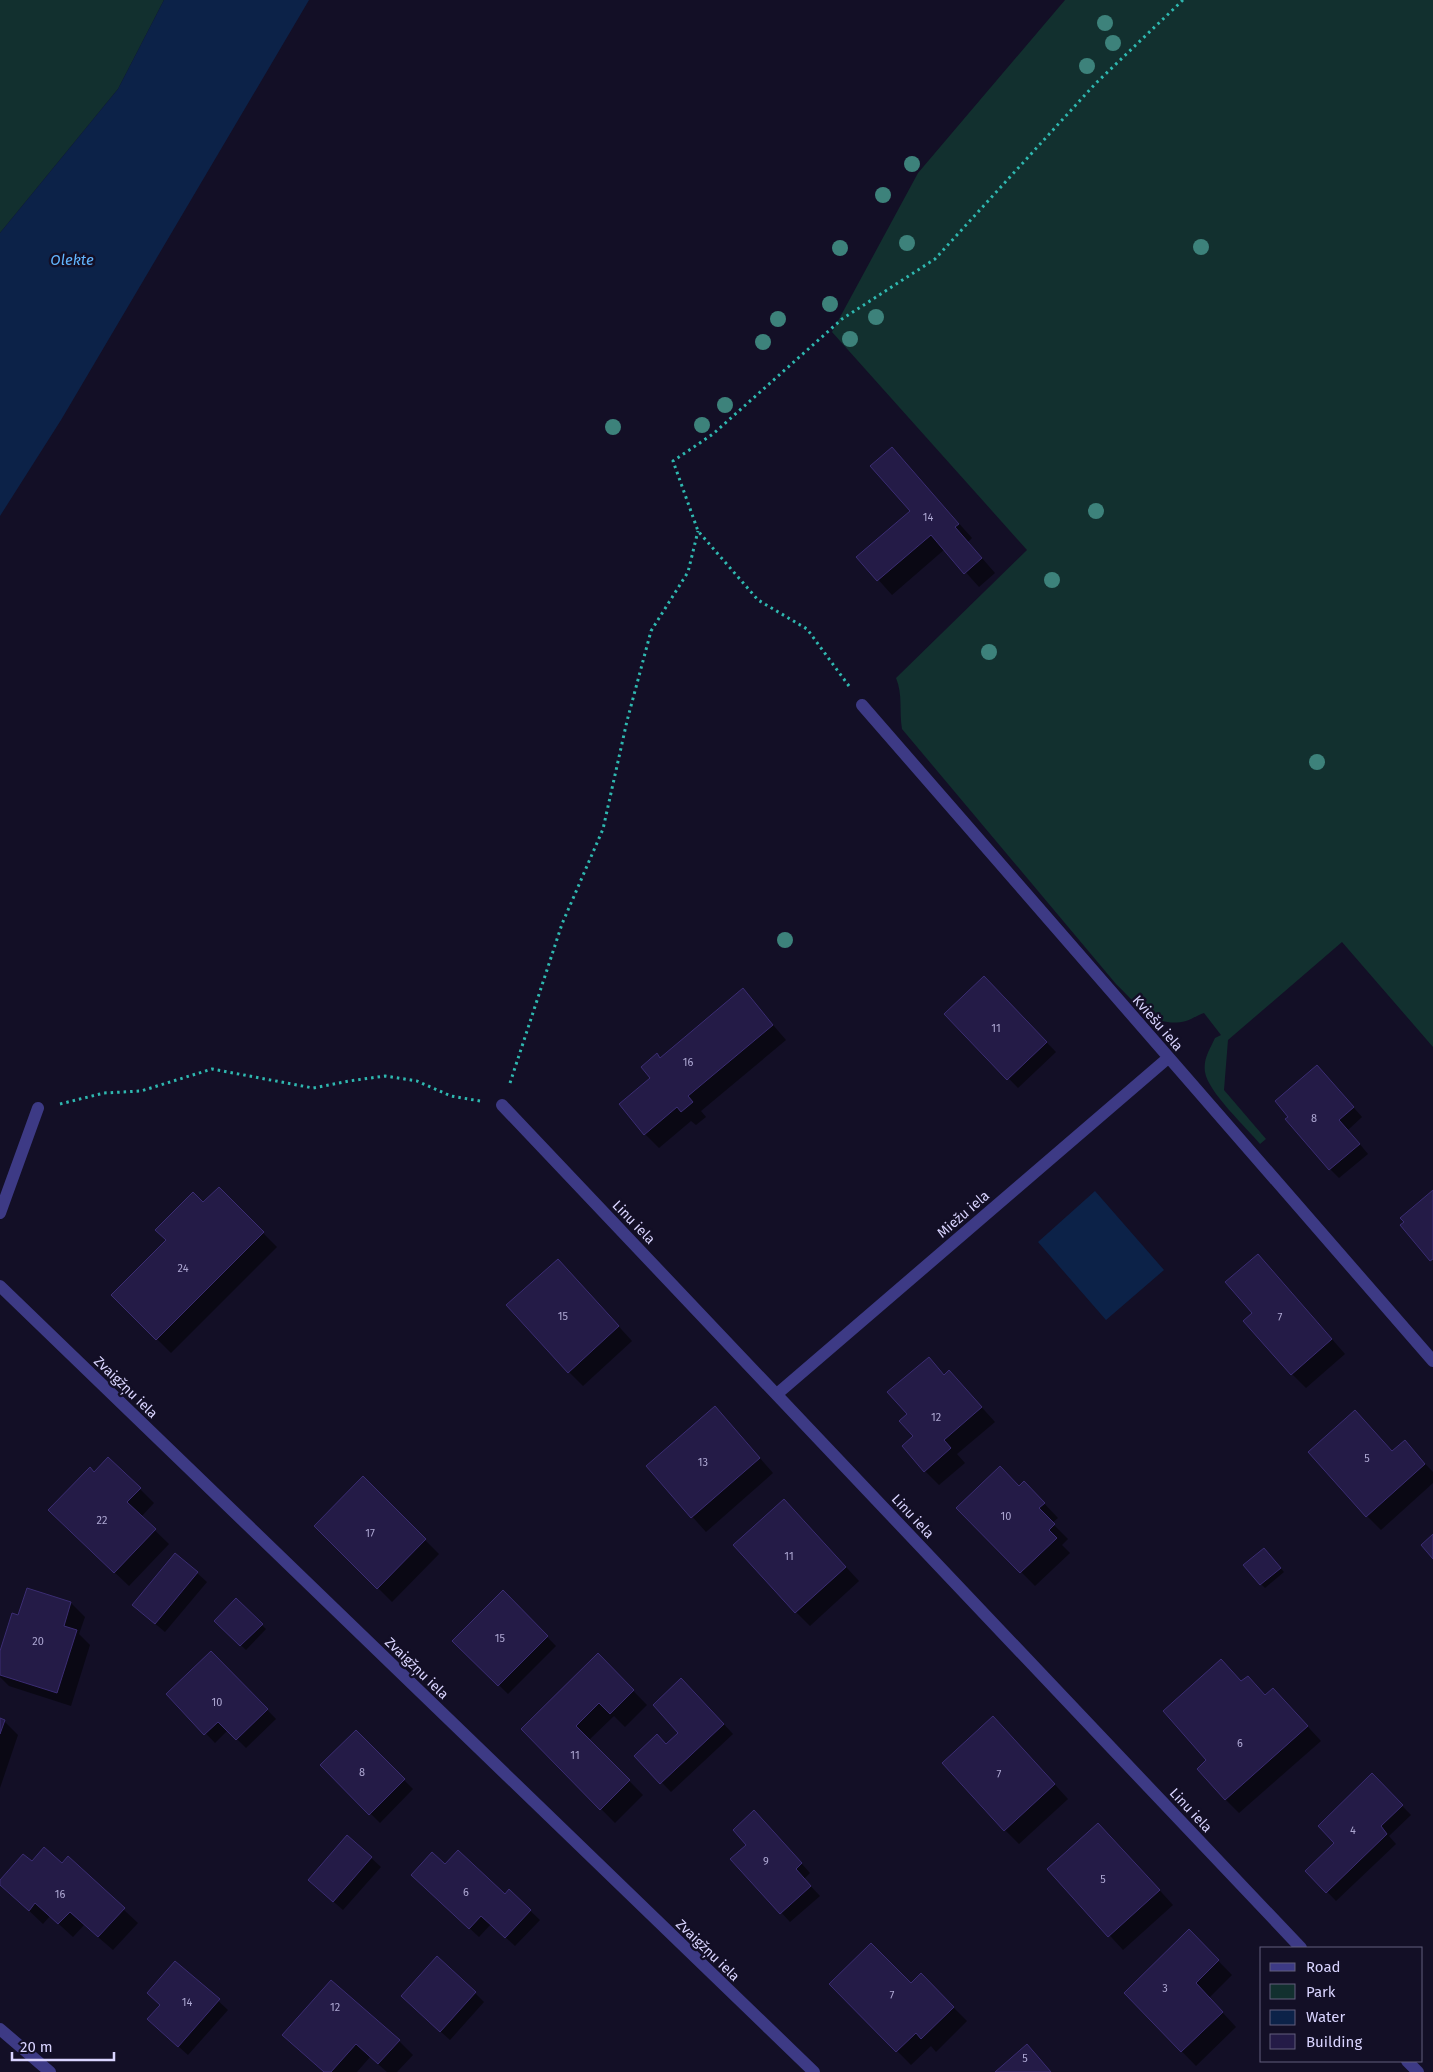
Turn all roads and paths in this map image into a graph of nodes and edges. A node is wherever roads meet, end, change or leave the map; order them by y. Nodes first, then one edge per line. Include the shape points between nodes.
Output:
1 (1183, 0) edge
2 (698, 531) junction
3 (862, 705) joint
4 (1168, 1058) junction
5 (502, 1105) junction
6 (38, 1108) joint
7 (0, 1213) edge
8 (0, 1286) edge
9 (1433, 1360) edge
10 (777, 1394) junction
11 (1299, 1947) edge
12 (0, 2029) edge
13 (1408, 2062) edge
14 (50, 2072) edge
15 (814, 2072) edge
16 (1418, 2072) edge

1 - 2 path via 1095,84 935,260 842,319 713,434 674,461
2 - 3 path via 758,600 807,629
2 - 5 path via 688,572 652,631 627,720 603,829 562,924
3 - 4 street, Kviešu iela
4 - 9 street, Kviešu iela
4 - 10 street, Miežu iela
5 - 6 path via 451,1096 417,1081 385,1076 313,1088 212,1069 141,1091 104,1093
5 - 10 street, Linu iela
6 - 7 street
8 - 15 street, Zvaigžņu iela
10 - 11 street, Linu iela
12 - 14 street
13 - 16 street

